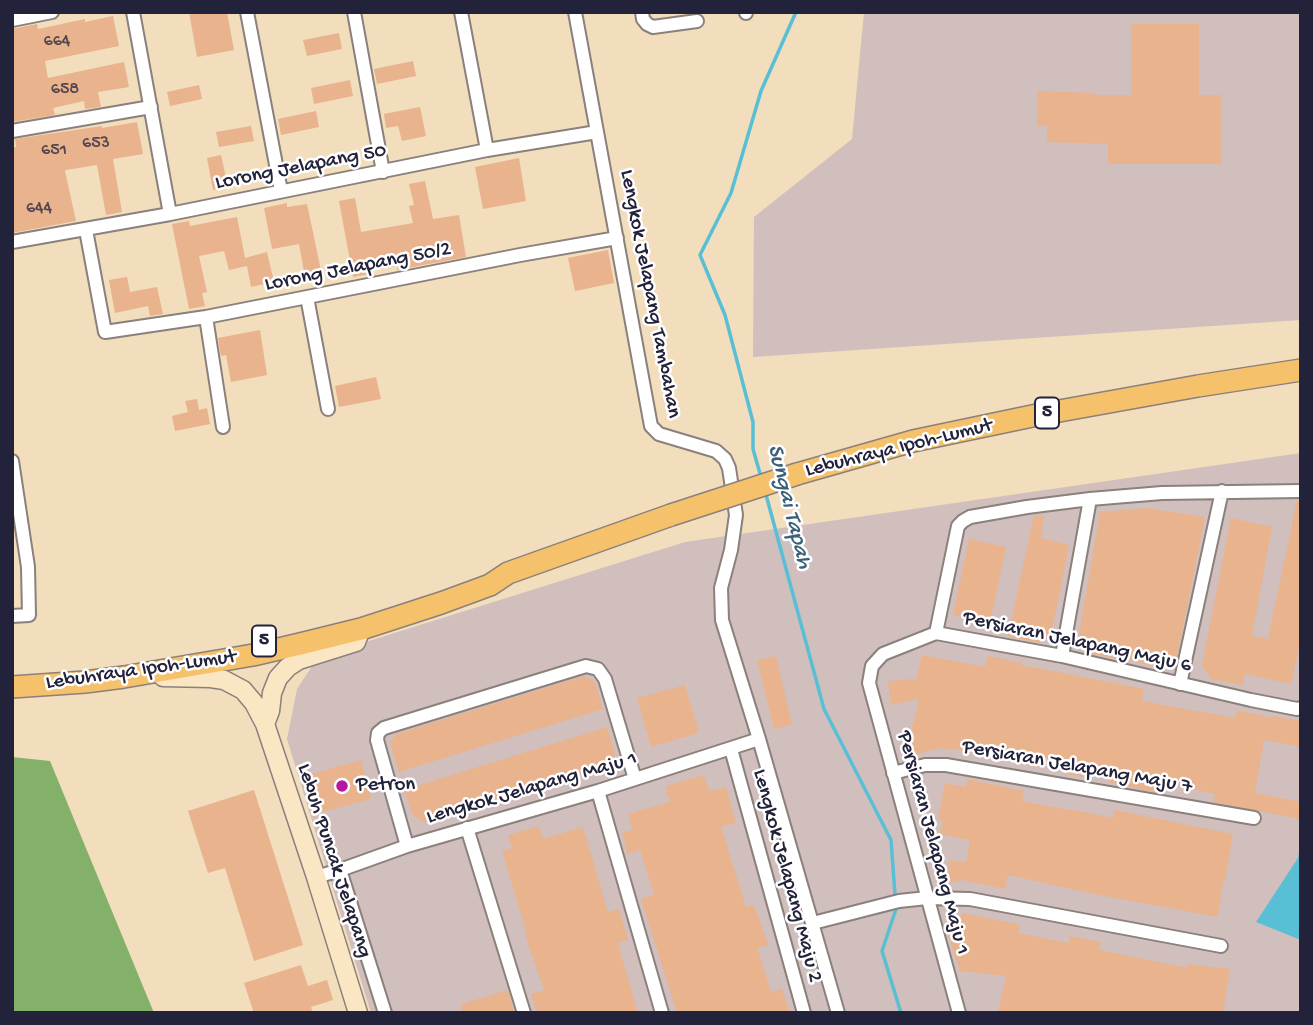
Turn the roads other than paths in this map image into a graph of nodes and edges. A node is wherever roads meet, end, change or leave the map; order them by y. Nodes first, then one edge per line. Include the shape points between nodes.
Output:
1 (52, 12) edge
2 (133, 12) edge
3 (247, 12) edge
4 (354, 12) edge
5 (461, 12) edge
6 (575, 12) edge
7 (644, 18) edge
8 (12, 20) edge
9 (697, 21) dead end
10 (151, 107) junction
11 (12, 131) edge
12 (597, 132) junction
13 (487, 150) junction
14 (383, 172) junction
15 (281, 191) junction
16 (170, 215) junction
17 (86, 230) junction
18 (617, 238) junction
19 (12, 242) edge
20 (307, 296) junction
21 (206, 317) junction
22 (1301, 370) edge
23 (328, 409) dead end
24 (223, 426) dead end
25 (12, 461) edge
26 (1222, 491) junction
27 (1301, 491) edge
28 (1090, 499) junction
29 (508, 573) junction
30 (12, 616) edge
31 (361, 629) junction
32 (936, 633) junction
33 (1062, 656) junction
34 (12, 674) edge
35 (124, 677) junction
36 (869, 682) joint
37 (1180, 684) junction
38 (12, 687) edge
39 (1299, 708) edge
40 (264, 724) junction
41 (759, 739) junction
42 (731, 749) junction
43 (893, 773) junction
44 (635, 779) junction
45 (598, 791) junction
46 (1254, 818) dead end
47 (467, 828) junction
48 (407, 846) junction
49 (340, 870) junction
50 (316, 877) junction
51 (927, 898) junction
52 (813, 923) junction
53 (1221, 946) dead end
54 (358, 1013) edge
55 (385, 1013) edge
56 (524, 1013) edge
57 (662, 1013) edge
58 (804, 1013) edge
59 (838, 1013) edge
60 (959, 1013) edge

1 - 8 street
2 - 10 street
3 - 15 street
4 - 14 street
5 - 13 street
6 - 12 street, Lengkok Jelapang Tambahan
7 - 9 street via 653,27
10 - 11 street
10 - 16 street
12 - 13 street, Lorong Jelapang 50
12 - 18 street, Lengkok Jelapang Tambahan
13 - 14 street, Lorong Jelapang 50
14 - 15 street, Lorong Jelapang 50
15 - 16 street, Lorong Jelapang 50
16 - 17 street, Lorong Jelapang 50
17 - 19 street, Lorong Jelapang 50
17 - 21 street, Lorong Jelapang 50/2 via 105,332
18 - 20 street, Lorong Jelapang 50/2
18 - 41 street, Lengkok Jelapang Tambahan via 651,426 659,434 716,451 729,468 736,515 721,588 722,620
20 - 21 street, Lorong Jelapang 50/2
20 - 23 street
21 - 24 street
22 - 29 highway, Lebuhraya Ipoh-Lumut / 5, bridge via 914,441 797,474
25 - 30 street via 28,568 29,615
26 - 27 street
26 - 28 street
26 - 37 street
28 - 32 street via 963,521 958,526
28 - 33 street
29 - 31 highway, Lebuhraya Ipoh-Lumut / 5 via 490,585
29 - 34 highway, Lebuhraya Ipoh-Lumut / 5 via 495,573 370,615 246,645 110,668
31 - 35 highway, Lebuhraya Ipoh-Lumut / 5 via 253,655
31 - 40 street via 356,642 288,667 278,678
32 - 33 street, Persiaran Jelapang Maju 6
32 - 36 street, Persiaran Jelapang Maju 6 via 883,654 872,666
33 - 37 street, Persiaran Jelapang Maju 6
35 - 38 highway, Lebuhraya Ipoh-Lumut / 5
35 - 40 street, Lebuh Puncak Jelapang via 224,681 243,690
36 - 43 street, Persiaran Jelapang Maju 1
37 - 39 street, Persiaran Jelapang Maju 6
40 - 50 street, Lebuh Puncak Jelapang
41 - 42 street, Lengkok Jelapang Maju 1
41 - 52 street
42 - 44 street, Lengkok Jelapang Maju 1
42 - 58 street, Lengkok Jelapang Maju 2
43 - 46 street, Persiaran Jelapang Maju 7 via 946,765
43 - 51 street, Persiaran Jelapang Maju 1
44 - 45 street, Lengkok Jelapang Maju 1
44 - 48 street via 605,679 598,669 586,666 378,733
45 - 47 street, Lengkok Jelapang Maju 1
45 - 57 street
47 - 48 street, Lengkok Jelapang Maju 1
47 - 56 street
48 - 49 street, Lengkok Jelapang Maju 1
49 - 50 street, Lengkok Jelapang Maju 1
49 - 55 street
50 - 54 street, Lebuh Puncak Jelapang
51 - 52 street
51 - 53 street via 971,899
51 - 60 street, Persiaran Jelapang Maju 1
52 - 59 street

